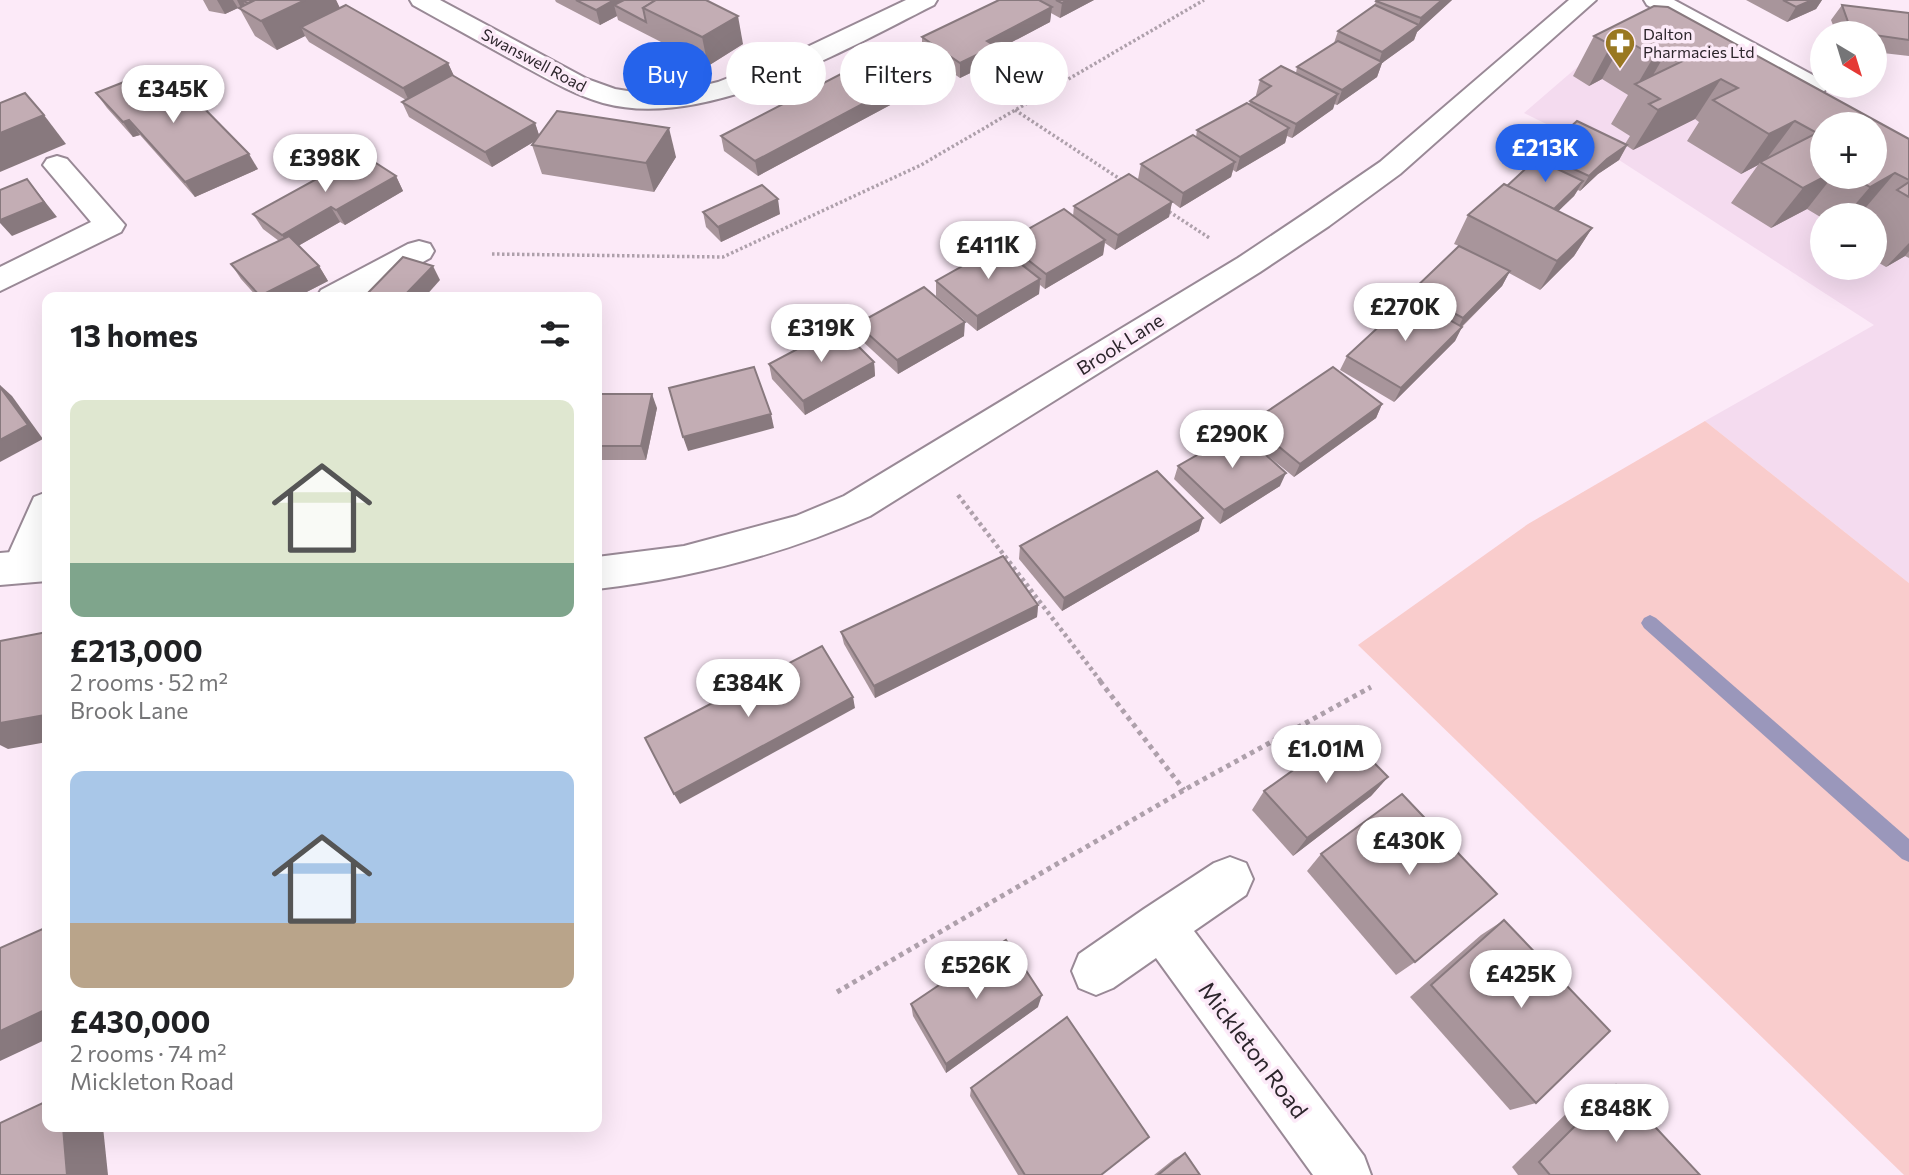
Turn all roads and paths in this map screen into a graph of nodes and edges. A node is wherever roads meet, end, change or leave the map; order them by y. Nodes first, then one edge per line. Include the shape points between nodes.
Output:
1 (422, 0) edge
2 (925, 0) edge
3 (1204, 0) edge
4 (1584, 0) edge
5 (1656, 0) edge
6 (1810, 85) edge
7 (1015, 110) junction
8 (57, 165) dead end
9 (1127, 184) edge
10 (1160, 206) edge
11 (419, 251) dead end
12 (492, 254) dead end
13 (1249, 265) junction
14 (0, 280) edge
15 (343, 292) edge
16 (932, 461) junction
17 (42, 520) edge
18 (23, 567) edge
19 (602, 572) edge
20 (1371, 687) dead end
21 (1184, 790) junction
22 (1230, 879) dead end
23 (1160, 925) junction
24 (1096, 971) dead end
25 (837, 992) dead end
26 (1345, 1175) edge

1 - 2 street, Swanswell Road via 578,86 614,99 650,102 680,101 737,85
3 - 7 path
4 - 13 street, Brook Lane via 1390,168
5 - 6 street
7 - 9 path
7 - 12 path via 921,165 723,257
8 - 14 street via 110,225
10 - 13 path
11 - 15 street
13 - 16 street, Brook Lane
16 - 19 street, Brook Lane via 857,506 803,529 684,562
16 - 21 path
17 - 18 street
20 - 21 path
21 - 25 path
22 - 23 street
23 - 24 street
23 - 26 street, Mickleton Road

